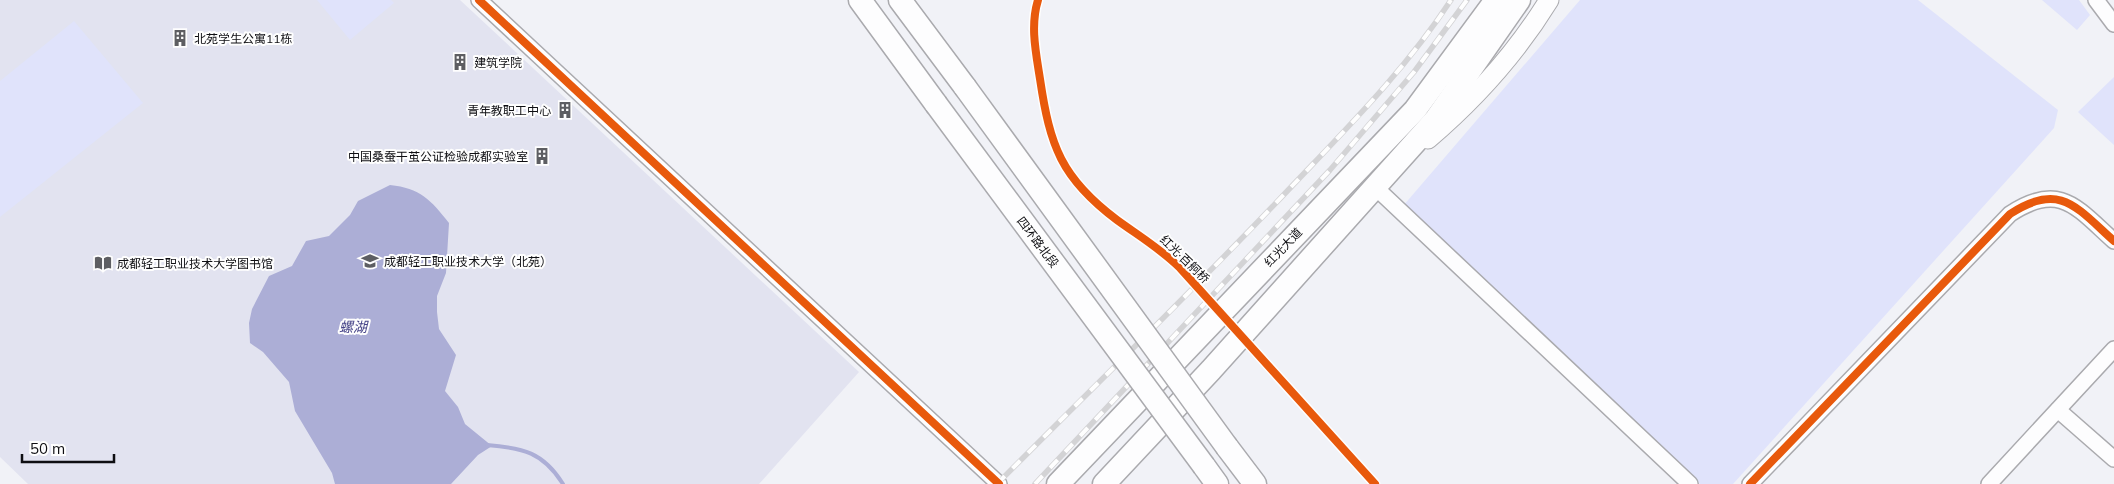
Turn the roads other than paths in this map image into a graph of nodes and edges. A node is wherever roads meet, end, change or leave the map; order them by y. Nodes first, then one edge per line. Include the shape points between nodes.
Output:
1 (479, 0) edge
2 (860, 0) edge
3 (900, 0) edge
4 (1496, 0) edge
5 (1519, 0) edge
6 (1549, 0) edge
7 (2096, 0) edge
8 (2114, 24) edge
9 (1380, 181) junction
10 (2114, 241) edge
11 (2114, 349) edge
12 (2058, 410) junction
13 (2114, 459) edge
14 (999, 484) edge
15 (1058, 484) edge
16 (1104, 484) edge
17 (1216, 484) edge
18 (1254, 484) edge
19 (1690, 484) edge
20 (1750, 484) edge
21 (1989, 484) edge

1 - 14 street
2 - 17 highway, 四环路北段, bridge
3 - 18 highway, bridge
4 - 15 highway, 红光大道 via 1415,110
5 - 9 highway via 1436,119
6 - 9 main road via 1527,36 1455,116
7 - 8 street
9 - 16 highway
9 - 19 street
10 - 20 street via 2074,205 2063,201 2045,198 2028,202 2016,210
11 - 12 street
12 - 13 street
12 - 21 street

